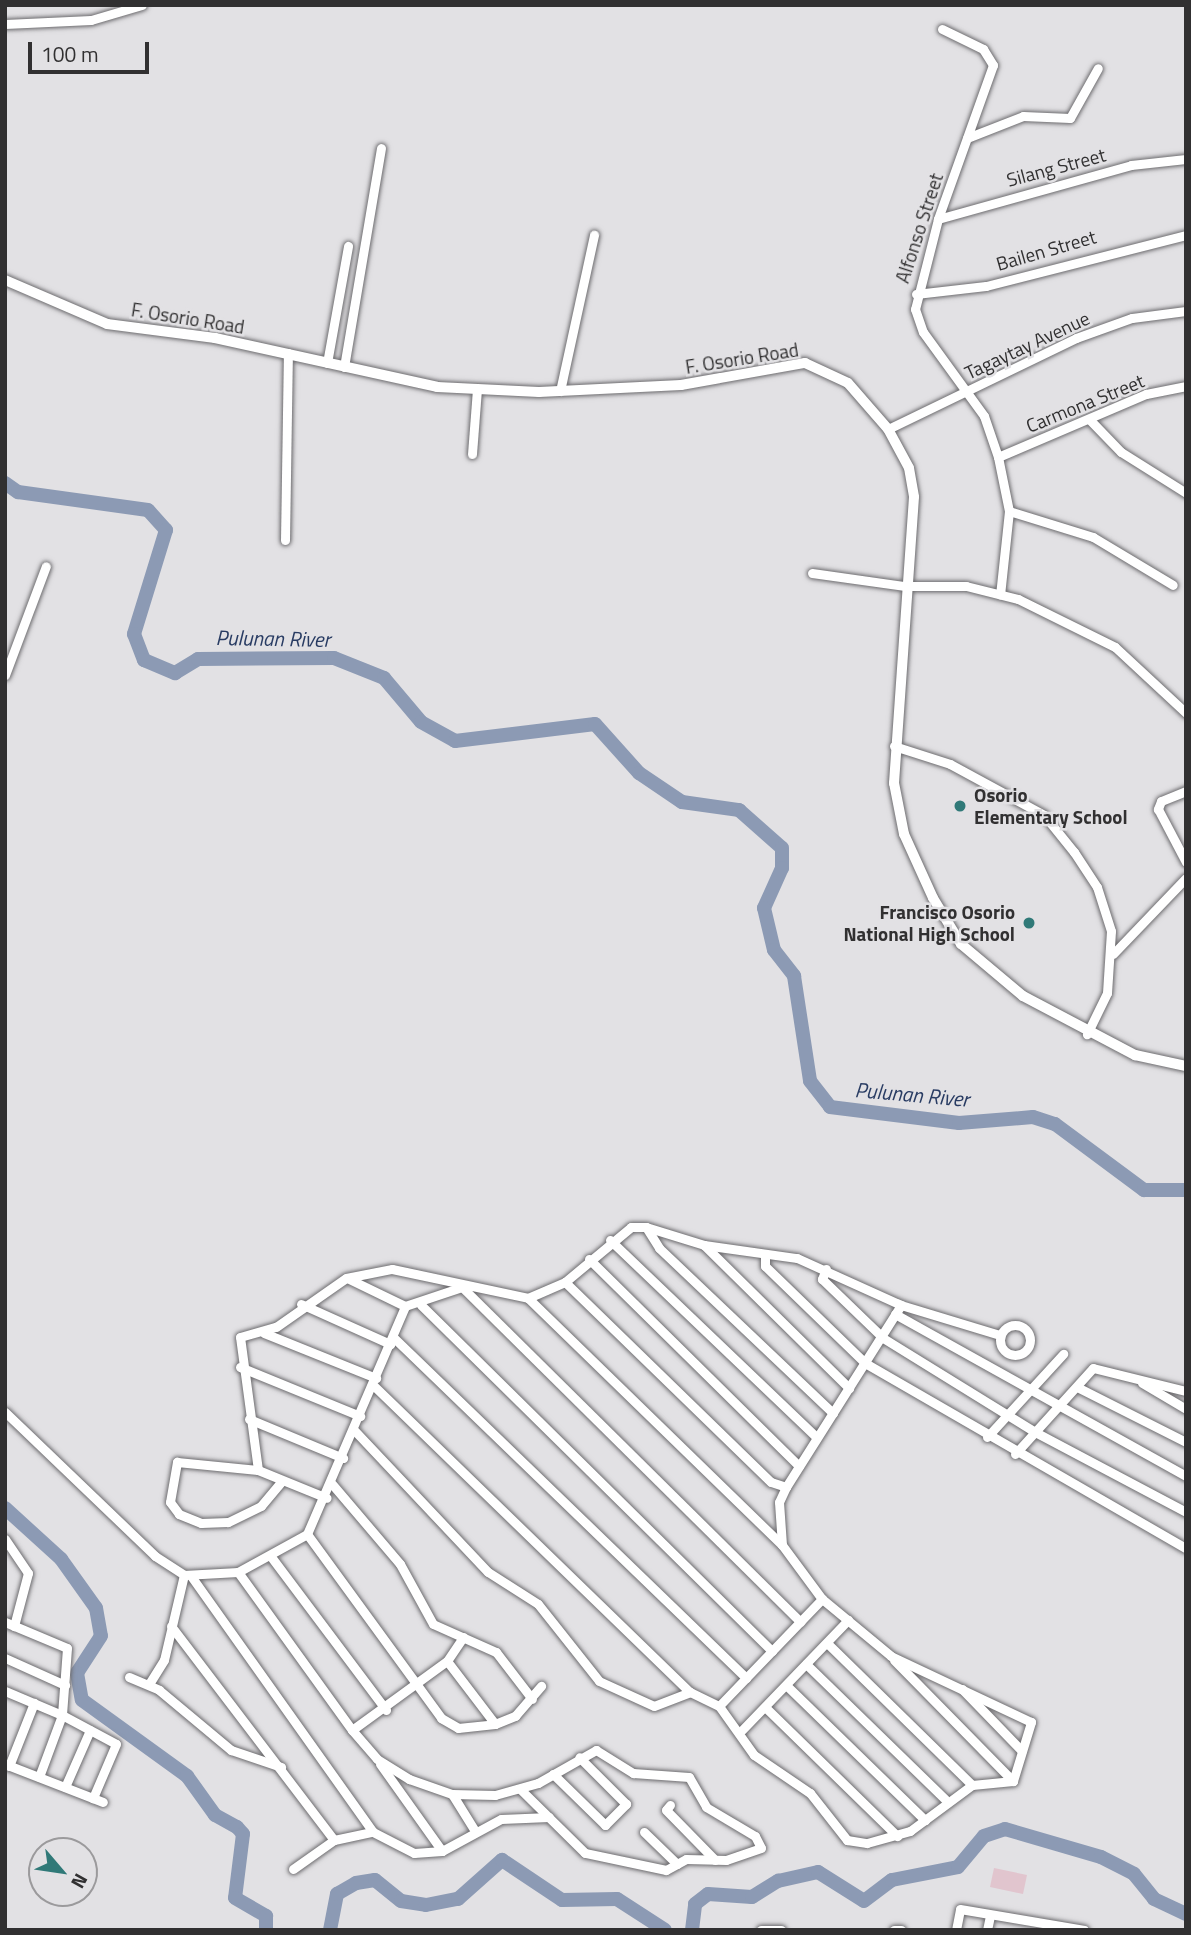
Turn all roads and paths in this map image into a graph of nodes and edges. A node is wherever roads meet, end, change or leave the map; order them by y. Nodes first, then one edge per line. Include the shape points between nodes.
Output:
1 (142, 5) edge
2 (5, 24) edge
3 (942, 29) dead end
4 (1098, 68) dead end
5 (967, 138) junction
6 (381, 148) dead end
7 (1186, 159) edge
8 (938, 219) junction
9 (594, 235) dead end
10 (1186, 235) edge
11 (348, 246) dead end
12 (5, 280) edge
13 (916, 293) junction
14 (1186, 311) edge
15 (288, 353) junction
16 (327, 363) junction
17 (344, 367) junction
18 (1186, 386) edge
19 (477, 389) junction
20 (560, 391) junction
21 (969, 391) junction
22 (1089, 419) junction
23 (888, 429) junction
24 (472, 454) dead end
25 (998, 457) junction
26 (1186, 493) edge
27 (1009, 511) junction
28 (285, 540) dead end
29 (46, 566) dead end
30 (812, 573) dead end
31 (1173, 585) dead end
32 (905, 586) junction
33 (1000, 595) junction
34 (9, 653) edge
35 (5, 675) edge
36 (1186, 713) edge
37 (894, 746) junction
38 (1186, 791) edge
39 (1186, 862) edge
40 (1186, 878) edge
41 (1113, 954) junction
42 (1087, 1034) junction
43 (1186, 1066) edge
44 (646, 1227) junction
45 (610, 1240) junction
46 (704, 1245) junction
47 (765, 1254) junction
48 (589, 1259) junction
49 (826, 1269) junction
50 (346, 1278) junction
51 (565, 1282) junction
52 (463, 1287) junction
53 (528, 1298) junction
54 (301, 1304) junction
55 (421, 1305) junction
56 (901, 1305) junction
57 (405, 1306) junction
58 (895, 1314) junction
59 (264, 1333) junction
60 (1000, 1335) dead end
61 (883, 1338) junction
62 (391, 1340) junction
63 (1063, 1354) dead end
64 (865, 1363) junction
65 (240, 1367) junction
66 (1132, 1378) junction
67 (374, 1382) junction
68 (1077, 1387) junction
69 (849, 1388) junction
70 (1186, 1391) edge
71 (1027, 1392) junction
72 (1056, 1409) junction
73 (1186, 1409) edge
74 (5, 1412) edge
75 (833, 1413) junction
76 (1007, 1415) junction
77 (360, 1416) junction
78 (249, 1419) junction
79 (355, 1430) junction
80 (1035, 1432) junction
81 (987, 1437) junction
82 (817, 1438) junction
83 (1186, 1443) edge
84 (1016, 1454) junction
85 (343, 1458) junction
86 (799, 1466) junction
87 (258, 1470) junction
88 (1186, 1476) edge
89 (281, 1482) junction
90 (332, 1484) junction
91 (786, 1487) junction
92 (327, 1498) junction
93 (1186, 1512) edge
94 (307, 1534) junction
95 (5, 1539) edge
96 (782, 1545) junction
97 (1186, 1548) edge
98 (272, 1558) junction
99 (238, 1572) junction
100 (188, 1575) junction
101 (822, 1600) junction
102 (848, 1620) junction
103 (800, 1622) junction
104 (10, 1624) edge
105 (171, 1626) junction
106 (463, 1637) junction
107 (827, 1643) junction
108 (772, 1651) junction
109 (891, 1656) junction
110 (5, 1658) edge
111 (447, 1661) junction
112 (806, 1664) junction
113 (129, 1677) dead end
114 (746, 1678) junction
115 (149, 1684) junction
116 (65, 1685) junction
117 (786, 1685) junction
118 (959, 1685) junction
119 (541, 1686) dead end
120 (418, 1687) junction
121 (5, 1692) edge
122 (690, 1692) junction
123 (532, 1699) junction
124 (34, 1703) junction
125 (719, 1706) junction
126 (765, 1707) junction
127 (386, 1710) junction
128 (62, 1715) junction
129 (495, 1724) junction
130 (90, 1730) junction
131 (352, 1730) junction
132 (742, 1730) junction
133 (1022, 1751) junction
134 (579, 1757) junction
135 (377, 1759) junction
136 (7, 1765) edge
137 (281, 1768) junction
138 (553, 1774) junction
139 (39, 1777) junction
140 (1013, 1781) junction
141 (972, 1785) junction
142 (65, 1787) junction
143 (520, 1789) junction
144 (452, 1794) junction
145 (93, 1798) junction
146 (945, 1799) junction
147 (103, 1802) dead end
148 (670, 1805) dead end
149 (549, 1817) junction
150 (925, 1820) junction
151 (475, 1831) junction
152 (373, 1832) junction
153 (644, 1832) dead end
154 (897, 1836) junction
155 (334, 1840) junction
156 (442, 1851) junction
157 (715, 1860) junction
158 (677, 1864) junction
159 (293, 1869) dead end
160 (990, 1916) junction
161 (1016, 1926) edge
162 (1044, 1927) edge
163 (779, 1929) edge
164 (1077, 1929) edge
165 (761, 1930) edge
166 (894, 1930) edge
167 (901, 1930) edge
168 (956, 1930) edge
169 (987, 1930) edge

1 - 2 street via 91,20
3 - 5 street, Alfonso Street via 983,49 993,65
4 - 5 street via 1070,118 1023,116
5 - 8 street, Alfonso Street
6 - 17 street
7 - 8 street, Silang Street via 1131,165
8 - 13 street, Alfonso Street
9 - 20 street
10 - 13 street, Bailen Street via 986,286
11 - 16 street
12 - 15 street, F. Osorio Road via 107,324
13 - 21 street, Alfonso Street via 923,332
14 - 21 street, Tagaytay Avenue via 1132,318 1076,338
15 - 16 street, F. Osorio Road
15 - 28 street
16 - 17 street, F. Osorio Road
17 - 19 street, F. Osorio Road
18 - 22 street, Carmona Street via 1146,394
19 - 20 street, F. Osorio Road
19 - 24 street
20 - 23 street, F. Osorio Road via 714,382 805,363 848,383
21 - 23 street, Tagaytay Avenue
21 - 25 street, Alfonso Street
22 - 25 street, Carmona Street
22 - 26 street via 1121,452
23 - 32 street, F. Osorio Road via 909,468 914,497
25 - 27 street, Alfonso Street
27 - 31 street via 1093,537
27 - 33 street, Alfonso Street
29 - 34 street
30 - 32 street
32 - 33 street via 966,586
32 - 37 street, F. Osorio Road
33 - 36 street via 1098,636
34 - 35 street
37 - 41 street via 950,764 1053,822 1097,887
37 - 42 street, F. Osorio Road via 904,834 961,944 1023,996
38 - 39 street via 1161,801 1158,809
40 - 41 street
41 - 42 street via 1107,993
42 - 43 street, F. Osorio Road via 1135,1055
44 - 45 street via 631,1227
44 - 46 street
44 - 75 street via 659,1248
45 - 48 street
45 - 82 street
46 - 47 street
46 - 69 street
47 - 49 street
47 - 64 street via 765,1266
48 - 51 street
48 - 86 street
49 - 56 street
49 - 61 street via 822,1279
50 - 52 street via 392,1269
50 - 54 street
50 - 57 street
51 - 53 street
51 - 91 street via 772,1482
52 - 53 street
52 - 55 street
52 - 103 street
53 - 96 street
54 - 59 street
54 - 62 street
55 - 57 street
55 - 108 street
56 - 58 street
56 - 60 street
57 - 62 street
58 - 61 street
58 - 71 street
59 - 65 street via 240,1337
59 - 67 street
61 - 64 street
61 - 76 street
62 - 67 street
62 - 114 street
63 - 71 street
64 - 69 street
64 - 81 street
65 - 77 street
65 - 78 street
66 - 68 street via 1093,1368
66 - 70 street
66 - 73 street
67 - 77 street
67 - 122 street
68 - 72 street
68 - 83 street
69 - 75 street
71 - 72 street
71 - 76 street
72 - 80 street
72 - 88 street
74 - 100 street via 125,1530
75 - 82 street
76 - 80 street
76 - 81 street
77 - 79 street
78 - 85 street
78 - 87 street
79 - 85 street
79 - 122 street via 488,1572 538,1604 599,1681 654,1706
80 - 84 street
80 - 93 street
81 - 84 street
82 - 86 street
84 - 97 street
85 - 90 street
86 - 91 street
87 - 89 street
87 - 89 street via 177,1462 172,1508 201,1523 228,1522 261,1506
89 - 92 street
90 - 92 street
90 - 106 street via 400,1564 433,1624
91 - 96 street via 779,1502
92 - 94 street
94 - 98 street
94 - 120 street
95 - 104 street via 27,1573
96 - 101 street
98 - 99 street
98 - 127 street
99 - 100 street
99 - 131 street
100 - 105 street
100 - 152 street
101 - 102 street
101 - 103 street
102 - 107 street
102 - 109 street
103 - 108 street
104 - 116 street via 67,1648
105 - 115 street via 164,1660
105 - 137 street
106 - 111 street
106 - 123 street via 496,1651
107 - 112 street
107 - 141 street
108 - 114 street
109 - 118 street
109 - 140 street
110 - 116 street
111 - 120 street
111 - 129 street
112 - 117 street
112 - 146 street
113 - 115 street
114 - 125 street
115 - 137 street via 231,1750
116 - 128 street
117 - 126 street
117 - 150 street
118 - 133 street
118 - 133 street via 1031,1722
119 - 123 street
120 - 127 street
120 - 129 street via 441,1718 458,1728
121 - 124 street
122 - 125 street
123 - 129 street
124 - 128 street
124 - 136 street
125 - 132 street
126 - 132 street
126 - 154 street
127 - 131 street
128 - 130 street
128 - 139 street
130 - 142 street
130 - 145 street via 116,1745
131 - 135 street
132 - 154 street via 754,1755 810,1793 847,1840
133 - 140 street
134 - 138 street
134 - 138 street via 626,1804 605,1825
134 - 157 street via 596,1750 633,1773 689,1777 714,1815 761,1843 749,1855
135 - 144 street
135 - 156 street
136 - 139 street
137 - 155 street
138 - 143 street
139 - 142 street
140 - 141 street
141 - 146 street
142 - 145 street
143 - 144 street
143 - 149 street
144 - 151 street
145 - 147 street
146 - 150 street
148 - 157 street via 666,1810
149 - 151 street via 522,1814
149 - 158 street via 585,1853 666,1870
150 - 154 street
151 - 156 street
152 - 155 street
152 - 156 street via 414,1853
153 - 158 street
155 - 159 street
157 - 158 street
160 - 161 street
160 - 168 street via 960,1909
160 - 169 street
161 - 162 street
162 - 164 street
163 - 165 street
166 - 167 street

